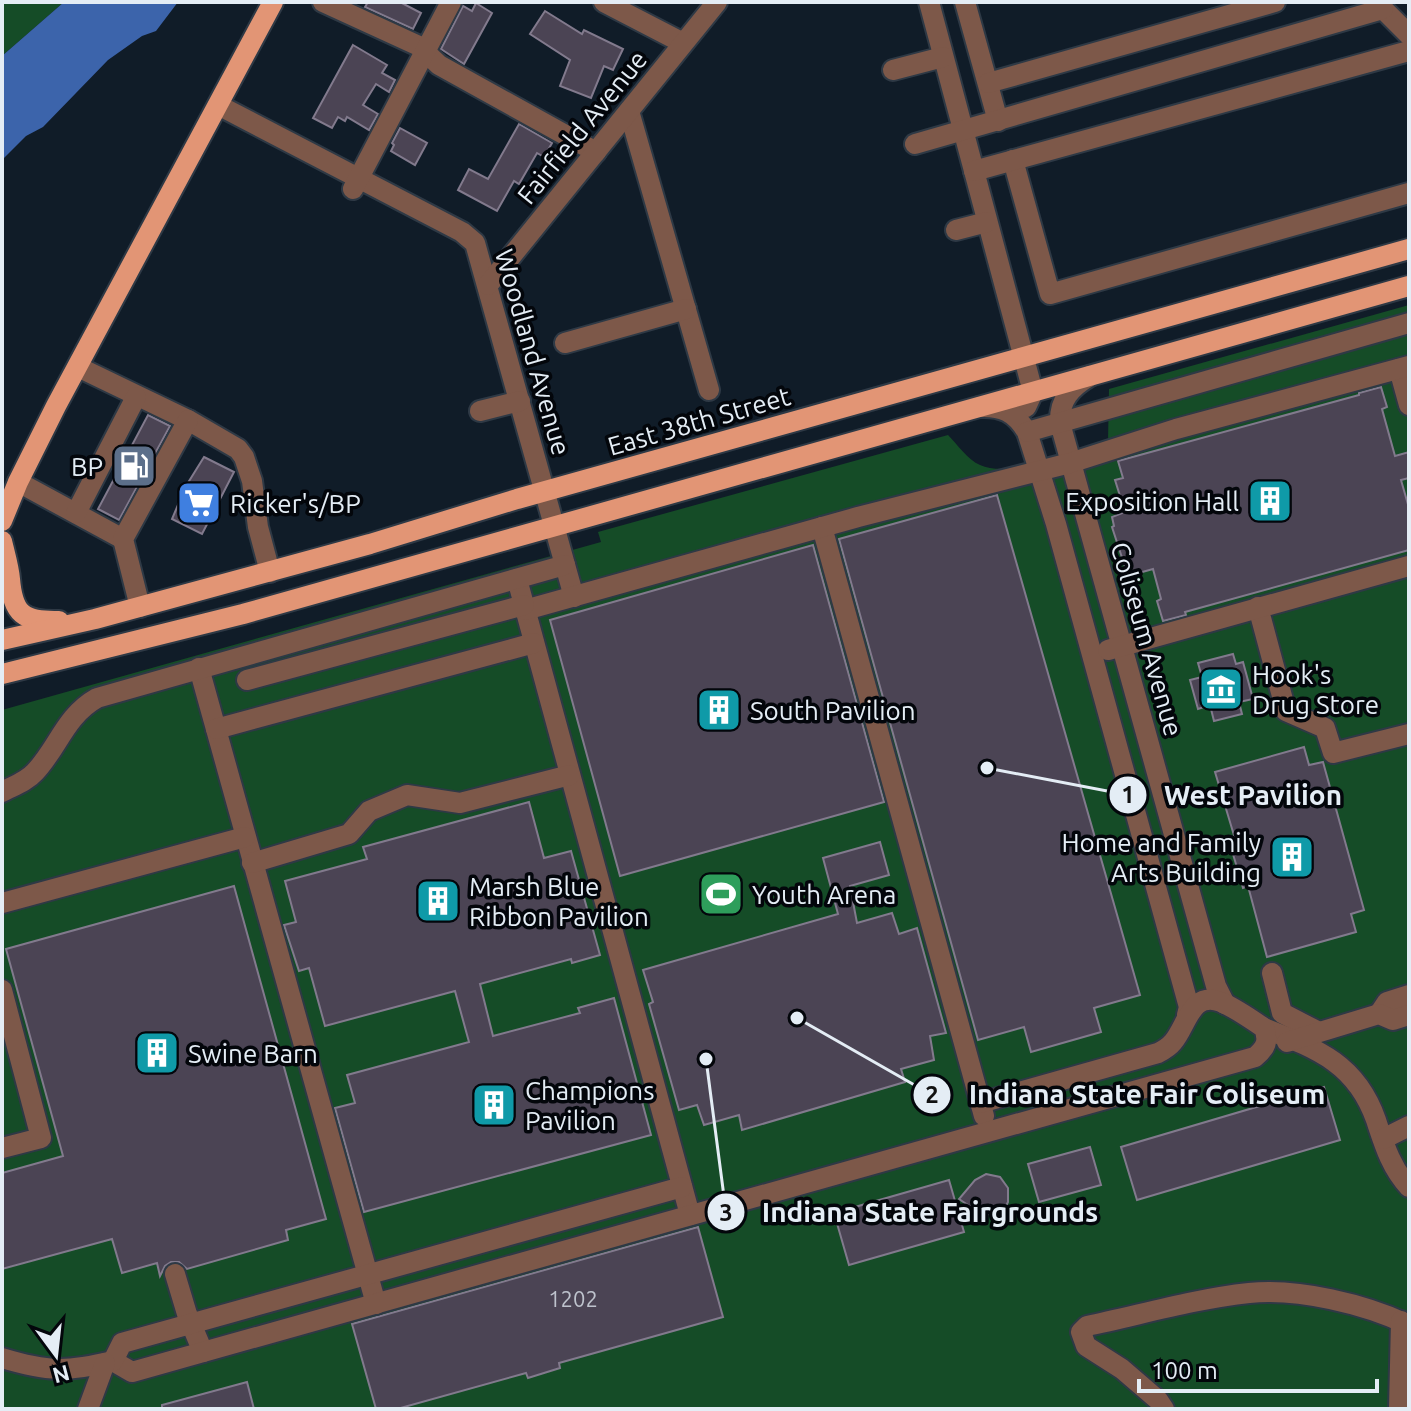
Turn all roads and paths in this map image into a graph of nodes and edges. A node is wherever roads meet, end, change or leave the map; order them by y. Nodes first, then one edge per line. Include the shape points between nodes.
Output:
1 (273, 2) edge
2 (323, 2) edge
3 (451, 2) edge
4 (604, 2) edge
5 (717, 2) edge
6 (929, 2) edge
7 (965, 2) edge
8 (1275, 2) edge
9 (1380, 5) edge
10 (1409, 35) edge
11 (683, 43) junction
12 (1409, 51) edge
13 (425, 52) junction
14 (943, 57) junction
15 (893, 70) dead end
16 (988, 83) junction
17 (218, 105) junction
18 (629, 111) junction
19 (998, 121) junction
20 (963, 131) junction
21 (915, 144) dead end
22 (596, 152) junction
23 (1013, 160) junction
24 (974, 171) junction
25 (356, 183) junction
26 (1409, 193) edge
27 (987, 222) junction
28 (956, 230) dead end
29 (1409, 249) edge
30 (488, 285) junction
31 (1409, 286) edge
32 (686, 309) junction
33 (1409, 323) edge
34 (565, 343) dead end
35 (1023, 357) junction
36 (78, 367) junction
37 (1404, 367) edge
38 (1090, 376) junction
39 (709, 390) dead end
40 (1033, 392) junction
41 (136, 397) junction
42 (520, 401) junction
43 (1409, 405) edge
44 (979, 407) junction
45 (480, 411) dead end
46 (1060, 416) junction
47 (188, 420) junction
48 (1023, 426) junction
49 (1070, 463) junction
50 (1039, 471) junction
51 (18, 482) junction
52 (545, 491) junction
53 (76, 513) junction
54 (2, 521) edge
55 (555, 526) junction
56 (822, 527) junction
57 (123, 539) junction
58 (2, 541) edge
59 (1097, 560) junction
60 (565, 565) junction
61 (1409, 566) edge
62 (1068, 567) junction
63 (270, 572) junction
64 (517, 579) junction
65 (574, 597) junction
66 (140, 607) junction
67 (1258, 607) junction
68 (525, 608) junction
69 (95, 619) junction
70 (2, 640) edge
71 (534, 643) junction
72 (1122, 646) junction
73 (1092, 655) junction
74 (199, 668) junction
75 (2, 674) edge
76 (247, 680) dead end
77 (216, 729) junction
78 (1146, 732) junction
79 (1409, 734) edge
80 (1115, 740) junction
81 (570, 775) junction
82 (2, 792) edge
83 (1170, 817) junction
84 (1139, 825) junction
85 (245, 837) junction
86 (252, 863) junction
87 (2, 903) edge
88 (1194, 903) junction
89 (1163, 911) junction
90 (1272, 973) dead end
91 (2, 990) edge
92 (1409, 995) edge
93 (1225, 1004) junction
94 (1379, 1014) junction
95 (1187, 1015) junction
96 (1409, 1015) edge
97 (1264, 1028) junction
98 (1317, 1031) junction
99 (1292, 1039) junction
100 (1158, 1053) junction
101 (1255, 1057) junction
102 (1167, 1081) junction
103 (1032, 1088) junction
104 (980, 1103) junction
105 (1040, 1117) junction
106 (1409, 1126) edge
107 (989, 1131) junction
108 (1383, 1139) junction
109 (2, 1148) edge
110 (682, 1187) junction
111 (1409, 1187) edge
112 (614, 1206) junction
113 (690, 1215) junction
114 (530, 1229) junction
115 (621, 1234) junction
116 (447, 1252) junction
117 (539, 1258) junction
118 (175, 1274) dead end
119 (367, 1274) junction
120 (456, 1281) junction
121 (280, 1298) junction
122 (376, 1304) junction
123 (193, 1322) junction
124 (1405, 1323) edge
125 (288, 1328) junction
126 (203, 1352) junction
127 (2, 1358) edge
128 (109, 1362) junction
129 (85, 1408) edge
130 (1164, 1409) edge
131 (1399, 1409) edge

1 - 17 main road
2 - 13 street
3 - 13 street
4 - 11 street
5 - 11 street, Fairfield Avenue
6 - 14 street
7 - 16 street
8 - 16 street
9 - 10 street
9 - 19 street
11 - 18 street, Fairfield Avenue
12 - 23 street
13 - 22 street via 439,65
13 - 25 street
14 - 15 street
14 - 20 street
16 - 19 street
17 - 25 street, Woodland Avenue
17 - 36 main road
18 - 22 street, Fairfield Avenue
18 - 32 street
19 - 20 street
20 - 21 street
20 - 24 street
22 - 30 street, Fairfield Avenue
23 - 24 street
23 - 26 street via 1050,294
24 - 27 street
25 - 30 street, Woodland Avenue via 469,237
27 - 28 street
27 - 35 street
29 - 35 main road, East 38th Street
30 - 42 street, Woodland Avenue
31 - 38 main road
32 - 34 street
32 - 39 street
33 - 46 street
35 - 40 street
35 - 52 main road, East 38th Street
36 - 41 street
36 - 51 main road
37 - 43 street
37 - 49 street
38 - 40 main road
38 - 46 street via 1069,393
40 - 44 main road
40 - 46 street
40 - 48 street
41 - 47 street
41 - 53 street
42 - 45 street
42 - 52 street, Woodland Avenue
44 - 48 street via 1002,408
44 - 55 main road
46 - 48 street
46 - 49 street, Coliseum Avenue
47 - 57 street
47 - 63 street via 244,457
48 - 50 street
49 - 50 street
49 - 59 street, Coliseum Avenue
50 - 56 street
50 - 62 street
51 - 53 street
51 - 54 main road
52 - 55 street, Woodland Avenue
52 - 63 main road, East 38th Street
53 - 57 street
55 - 60 street, Woodland Avenue
55 - 75 main road
56 - 65 street
56 - 104 street
57 - 66 street
58 - 69 main road via 10,596 25,616
59 - 62 street
59 - 72 street, Coliseum Avenue
60 - 64 street
60 - 65 street, Woodland Avenue
61 - 67 street
62 - 73 street
63 - 66 main road, East 38th Street
64 - 68 street
64 - 74 street
65 - 68 street
66 - 69 main road, East 38th Street
67 - 72 street
67 - 79 street via 1286,711 1325,728 1333,753
68 - 71 street
68 - 76 street
69 - 70 main road, East 38th Street
71 - 77 street
71 - 81 street
72 - 73 street
72 - 78 street, Coliseum Avenue
73 - 80 street
74 - 77 street
74 - 82 street via 86,704 36,771
77 - 85 street
78 - 80 street
78 - 83 street, Coliseum Avenue
80 - 84 street
81 - 86 street via 460,803 407,795 369,811 349,834
81 - 110 street
83 - 84 street
83 - 88 street, Coliseum Avenue
84 - 89 street
85 - 86 street
85 - 87 street
86 - 119 street
88 - 89 street
88 - 93 street, Coliseum Avenue
89 - 95 street
90 - 98 street via 1282,1013
91 - 109 street via 41,1138
92 - 94 street via 1387,1002
93 - 95 street via 1200,1002
93 - 97 street
94 - 96 street via 1393,1020
94 - 98 street
95 - 100 street via 1173,1042
97 - 99 street
97 - 101 street via 1265,1046
98 - 99 street
99 - 101 street
99 - 108 street via 1353,1076
100 - 102 street
100 - 103 street
101 - 102 street
102 - 105 street
103 - 104 street
103 - 105 street
104 - 107 street
105 - 107 street
106 - 108 street
107 - 113 street
108 - 111 street via 1399,1177
110 - 112 street
110 - 113 street
112 - 114 street
112 - 115 street
113 - 115 street
114 - 116 street
114 - 117 street
115 - 117 street
116 - 119 street
116 - 120 street
117 - 120 street
118 - 123 street
119 - 121 street
119 - 122 street
120 - 122 street
121 - 123 street
121 - 125 street
122 - 125 street
123 - 126 street
123 - 128 street via 122,1343
124 - 130 street via 1316,1296 1251,1293 1087,1326 1081,1332 1086,1346 1122,1369
124 - 131 street
125 - 126 street
126 - 128 street via 132,1372
127 - 128 street via 65,1371
128 - 129 street

